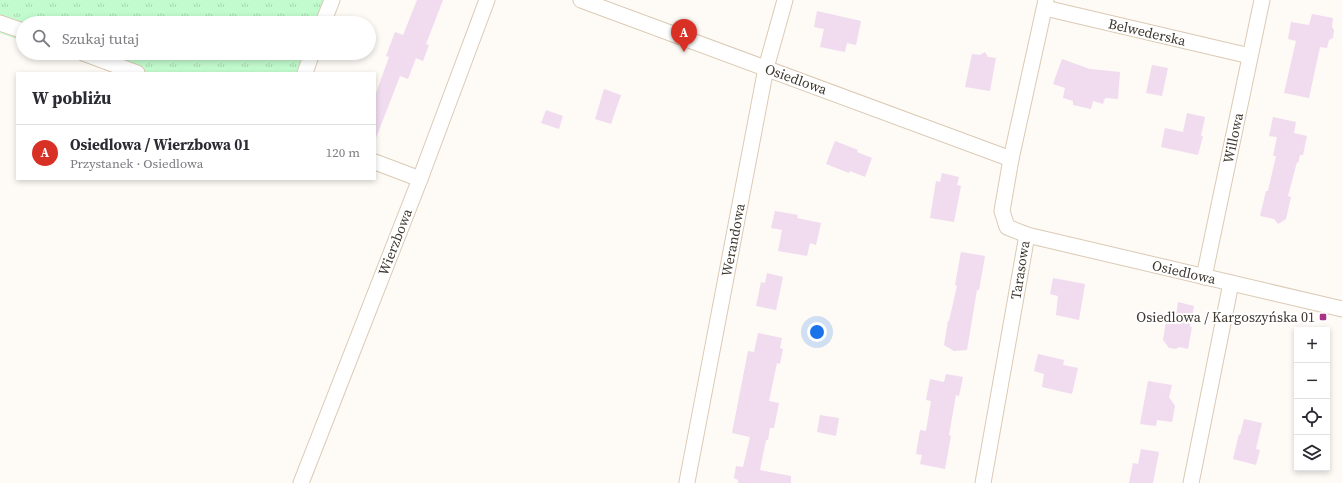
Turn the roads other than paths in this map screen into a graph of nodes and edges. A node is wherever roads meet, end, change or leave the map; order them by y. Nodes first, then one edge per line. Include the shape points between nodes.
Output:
1 (332, 0) edge
2 (487, 0) edge
3 (581, 0) edge
4 (785, 0) edge
5 (1262, 0) edge
6 (1045, 4) edge
7 (326, 16) edge
8 (0, 23) edge
9 (16, 29) edge
10 (1250, 56) junction
11 (102, 60) edge
12 (310, 60) edge
13 (766, 68) junction
14 (134, 72) edge
15 (305, 72) edge
16 (1011, 159) junction
17 (376, 162) edge
18 (420, 179) junction
19 (1027, 235) junction
20 (1204, 277) junction
21 (1231, 283) junction
22 (1342, 309) edge
23 (687, 482) dead end
24 (301, 483) edge
25 (983, 483) edge
26 (1191, 483) edge

1 - 7 street
2 - 18 street, Wierzbowa
3 - 13 street, Osiedlowa
4 - 13 street, Werandowa
5 - 10 street, Willowa
6 - 10 street, Belwederska
6 - 16 street, Tarasowa
8 - 9 street
10 - 20 street, Willowa
11 - 14 street
12 - 15 street
13 - 16 street, Osiedlowa
13 - 23 street, Werandowa
16 - 19 street, Tarasowa via 1002,211 1007,226
17 - 18 street
18 - 24 street, Wierzbowa
19 - 20 street, Osiedlowa
19 - 25 street, Tarasowa
20 - 21 street, Osiedlowa
21 - 22 street, Osiedlowa
21 - 26 street

